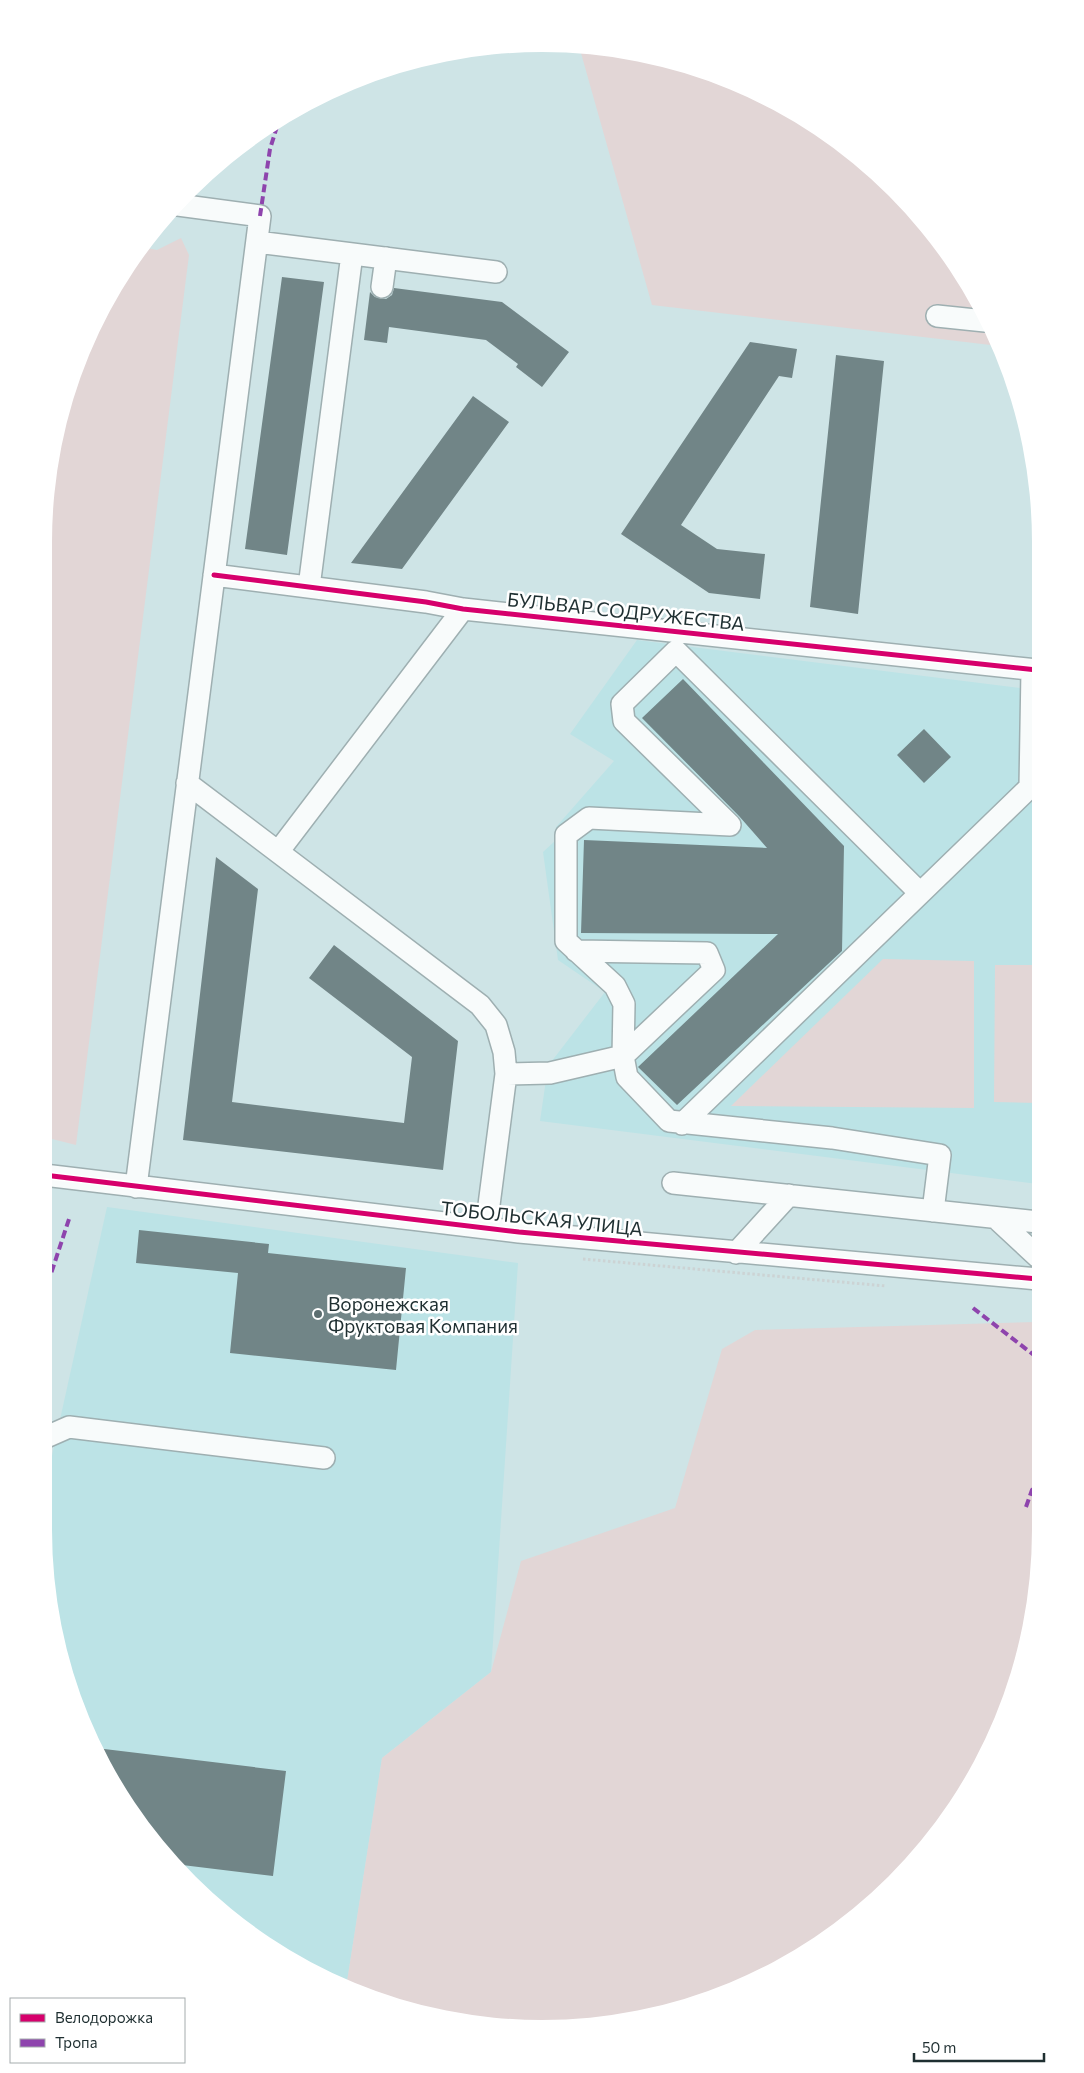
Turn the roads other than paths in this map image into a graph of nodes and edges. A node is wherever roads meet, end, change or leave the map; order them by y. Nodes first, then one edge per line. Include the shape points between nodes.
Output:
1 (186, 206) edge
2 (256, 242) junction
3 (352, 254) junction
4 (386, 258) junction
5 (496, 272) dead end
6 (382, 286) dead end
7 (937, 316) dead end
8 (978, 320) edge
9 (214, 575) junction
10 (309, 587) junction
11 (464, 609) junction
12 (1032, 670) edge
13 (1032, 728) edge
14 (187, 783) junction
15 (278, 852) junction
16 (920, 893) junction
17 (576, 951) junction
18 (623, 1056) junction
19 (506, 1074) junction
20 (682, 1124) junction
21 (52, 1176) edge
22 (673, 1183) dead end
23 (136, 1187) junction
24 (789, 1195) junction
25 (933, 1211) junction
26 (996, 1218) junction
27 (1032, 1221) edge
28 (486, 1228) junction
29 (1032, 1251) edge
30 (736, 1253) junction
31 (1032, 1278) edge
32 (52, 1434) edge
33 (324, 1458) dead end

1 - 2 street via 260,216
2 - 3 street
2 - 9 street
3 - 4 street
3 - 10 street
4 - 5 street
4 - 6 street
7 - 8 street
9 - 10 street, БУЛЬВАР СОДРУЖЕСТВА
9 - 14 street
10 - 11 street, БУЛЬВАР СОДРУЖЕСТВА
11 - 12 street, БУЛЬВАР СОДРУЖЕСТВА
11 - 15 street
13 - 16 street via 1030,787
14 - 15 street
14 - 23 street
15 - 19 street via 480,1005 496,1025
16 - 17 street via 676,651 622,704 624,721 730,826 589,818 566,835 566,941
16 - 20 street
17 - 18 street via 615,986 624,1004
17 - 18 street via 707,954 714,970
18 - 19 street via 550,1073
18 - 20 street via 627,1077 669,1121
19 - 28 street
20 - 25 street via 832,1138 940,1155
21 - 23 street, ТОБОЛЬСКАЯ УЛИЦА
22 - 24 street
23 - 28 street, ТОБОЛЬСКАЯ УЛИЦА
24 - 25 street
24 - 30 street
25 - 26 street
26 - 27 street
26 - 29 street
28 - 30 street, ТОБОЛЬСКАЯ УЛИЦА
30 - 31 street, ТОБОЛЬСКАЯ УЛИЦА
32 - 33 street via 69,1426

